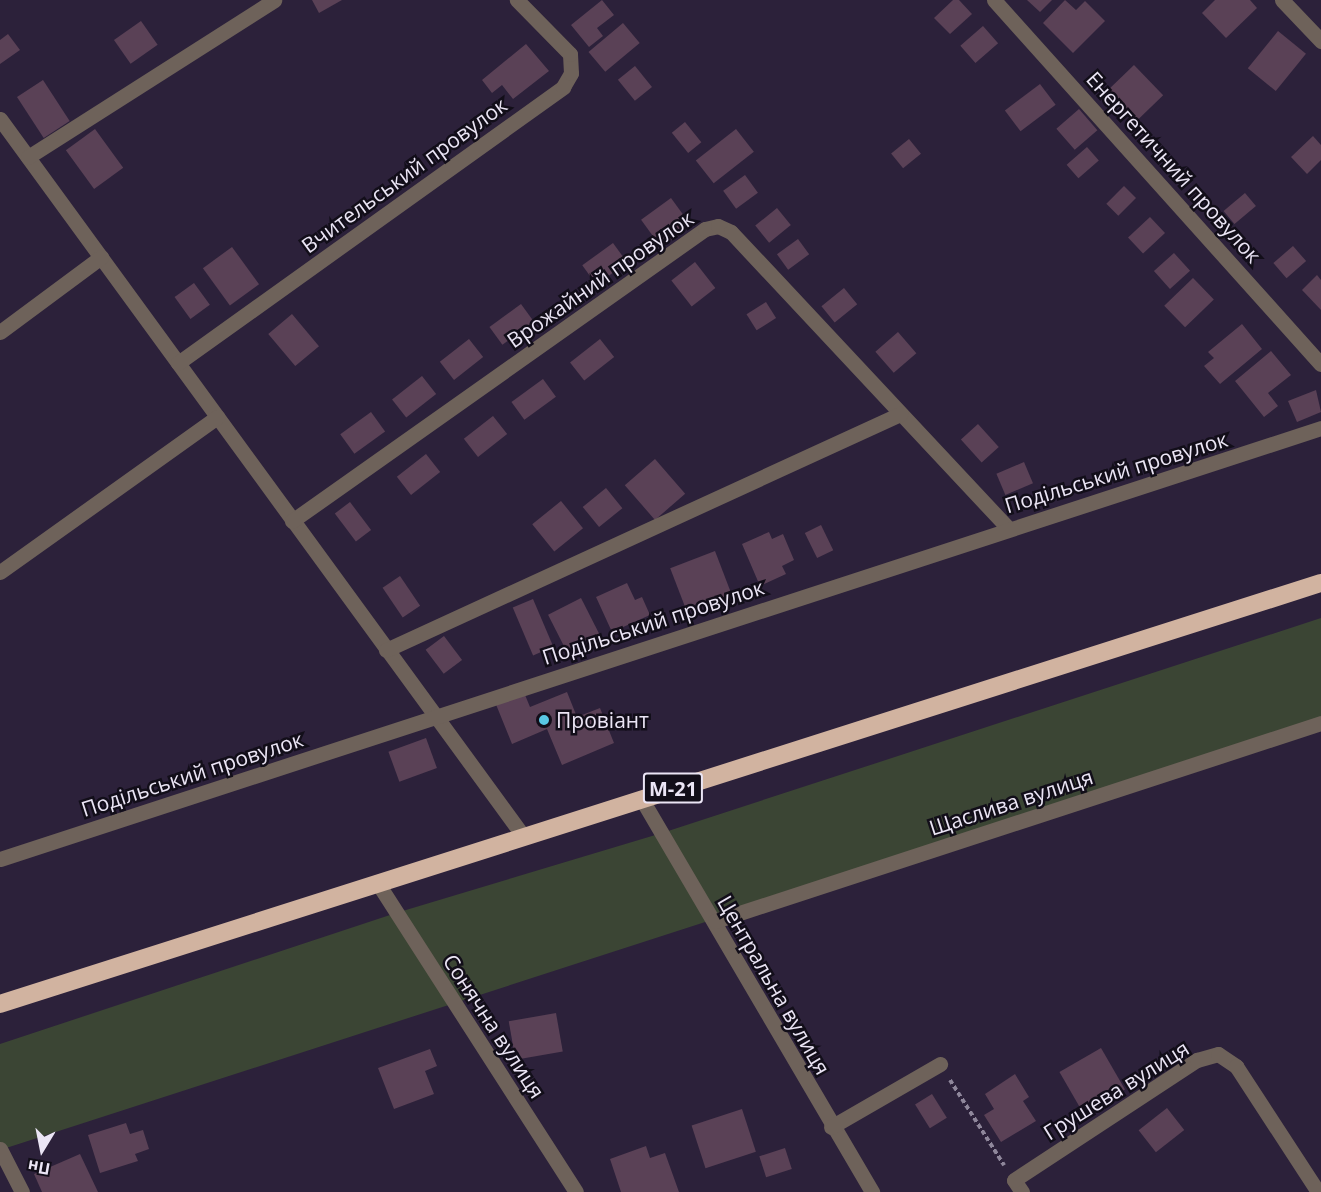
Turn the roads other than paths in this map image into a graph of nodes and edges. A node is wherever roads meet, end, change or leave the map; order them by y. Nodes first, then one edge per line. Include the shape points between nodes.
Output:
1 (274, 0) edge
2 (517, 0) edge
3 (994, 0) edge
4 (1282, 0) edge
5 (1321, 41) edge
6 (0, 119) edge
7 (28, 158) junction
8 (100, 256) junction
9 (0, 332) edge
10 (178, 363) junction
11 (1321, 364) edge
12 (900, 414) junction
13 (217, 417) junction
14 (1321, 428) edge
15 (292, 521) junction
16 (1008, 528) junction
17 (0, 572) edge
18 (1321, 583) edge
19 (386, 650) junction
20 (434, 717) junction
21 (1321, 723) edge
22 (641, 798) junction
23 (524, 837) junction
24 (0, 860) edge
25 (377, 882) junction
26 (714, 921) junction
27 (0, 1004) edge
28 (940, 1064) road end
29 (831, 1127) junction
30 (0, 1149) edge
31 (1018, 1186) edge
32 (22, 1192) edge
33 (576, 1192) edge
34 (872, 1192) edge
35 (1318, 1192) edge

1 - 7 street
2 - 10 street, Вчительський провулок via 570,54 572,73 563,87
3 - 11 street, Енергетичний провулок
4 - 5 street
6 - 7 street
7 - 8 street
8 - 9 street
8 - 10 street
10 - 13 street
12 - 15 street, Врожайний провулок via 731,232 711,227
12 - 16 street, Врожайний провулок
12 - 19 street
13 - 15 street
13 - 17 street
14 - 16 street, Подільський провулок via 1160,484
15 - 19 street
16 - 20 street, Подільський провулок
18 - 22 highway, М-21
19 - 20 street
20 - 23 street
20 - 24 street, Подільський провулок
21 - 26 street, Щаслива вулиця
22 - 23 highway, М-21
22 - 26 street, Центральна вулиця
23 - 25 highway, М-21
25 - 27 highway, М-21
25 - 33 street, Сонячна вулиця
26 - 29 street, Центральна вулиця
28 - 29 street
29 - 34 street, Центральна вулиця
30 - 32 street
31 - 35 street, Грушева вулиця via 1197,1060 1218,1054 1236,1066

